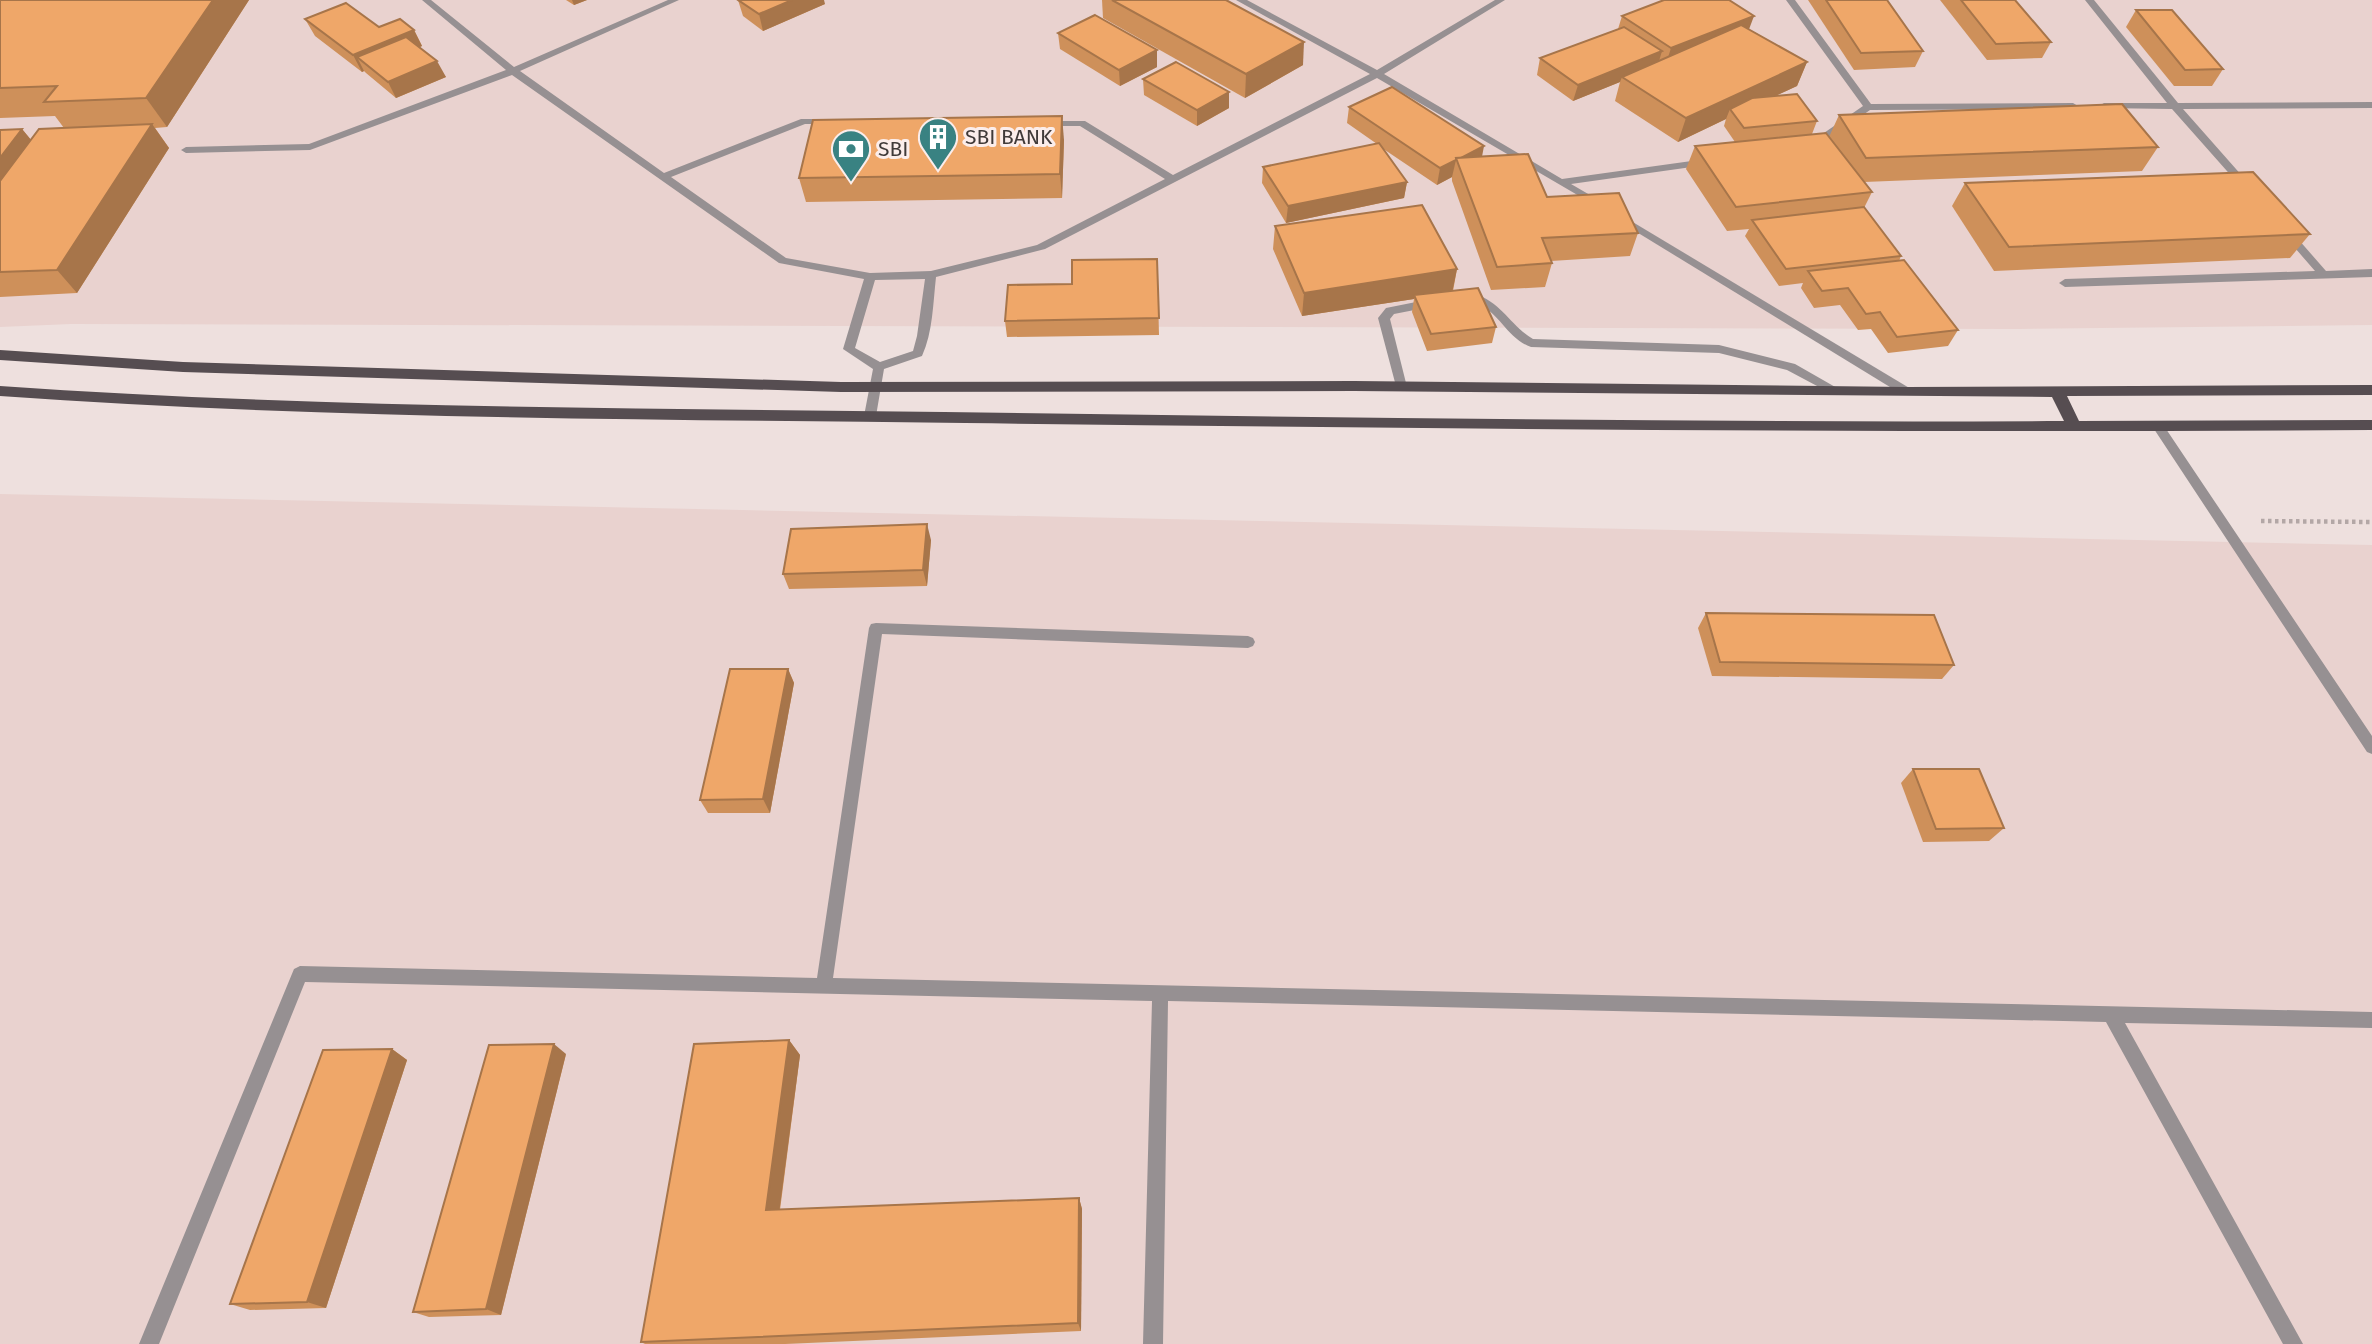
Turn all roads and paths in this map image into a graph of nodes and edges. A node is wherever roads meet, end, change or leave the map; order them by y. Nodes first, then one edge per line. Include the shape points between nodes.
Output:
1 (426, 0) edge
2 (675, 0) edge
3 (1240, 0) edge
4 (1501, 0) edge
5 (1790, 0) edge
6 (2089, 0) edge
7 (513, 71) junction
8 (1377, 74) junction
9 (2372, 105) edge
10 (2175, 106) junction
11 (1868, 107) junction
12 (846, 121) edge
13 (1026, 122) edge
14 (186, 150) dead end
15 (1794, 150) edge
16 (1712, 161) edge
17 (663, 177) junction
18 (1172, 179) junction
19 (1561, 182) junction
20 (2249, 190) edge
21 (2277, 222) edge
22 (2372, 272) edge
23 (2323, 274) junction
24 (931, 275) junction
25 (870, 277) junction
26 (2065, 283) edge
27 (0, 355) edge
28 (879, 367) junction
29 (876, 387) junction
30 (1401, 387) junction
31 (2372, 390) edge
32 (0, 391) edge
33 (1838, 391) junction
34 (2057, 392) junction
35 (1907, 393) junction
36 (870, 416) junction
37 (2372, 425) edge
38 (2074, 426) junction
39 (2158, 426) junction
40 (2221, 521) junction
41 (2372, 522) edge
42 (1248, 642) dead end
43 (2372, 748) edge
44 (824, 986) junction
45 (1160, 993) junction
46 (2111, 1014) junction
47 (2372, 1020) edge
48 (149, 1344) edge
49 (1153, 1344) edge
50 (2293, 1344) edge

1 - 7 street
2 - 7 street
3 - 8 street
4 - 8 street
5 - 11 street
6 - 10 street
7 - 14 street via 310,147
7 - 17 street
8 - 18 street
8 - 19 street
9 - 10 street
10 - 11 street
10 - 20 street
11 - 15 street via 1808,148
12 - 17 street via 804,121
13 - 18 street via 1082,123
16 - 19 street
17 - 25 street via 783,261
18 - 24 street via 1041,247
19 - 35 street
21 - 23 street
22 - 23 street
23 - 26 street
24 - 25 street
24 - 28 street via 918,353
25 - 28 street via 849,349
27 - 29 main road via 183,367
28 - 29 street
29 - 30 main road
29 - 36 street
30 - 33 main road
30 - 33 street via 1384,318 1390,311 1406,307 1475,296 1486,300 1518,337 1531,343 1719,349 1791,367
31 - 34 main road
32 - 36 main road via 365,410
33 - 35 main road
34 - 35 main road
34 - 38 main road
36 - 38 main road
37 - 39 main road
38 - 39 main road
39 - 40 street
40 - 41 path
40 - 43 street
42 - 44 street via 876,628
44 - 45 street
44 - 48 street via 300,974
45 - 46 street
45 - 49 street
46 - 47 street
46 - 50 street

